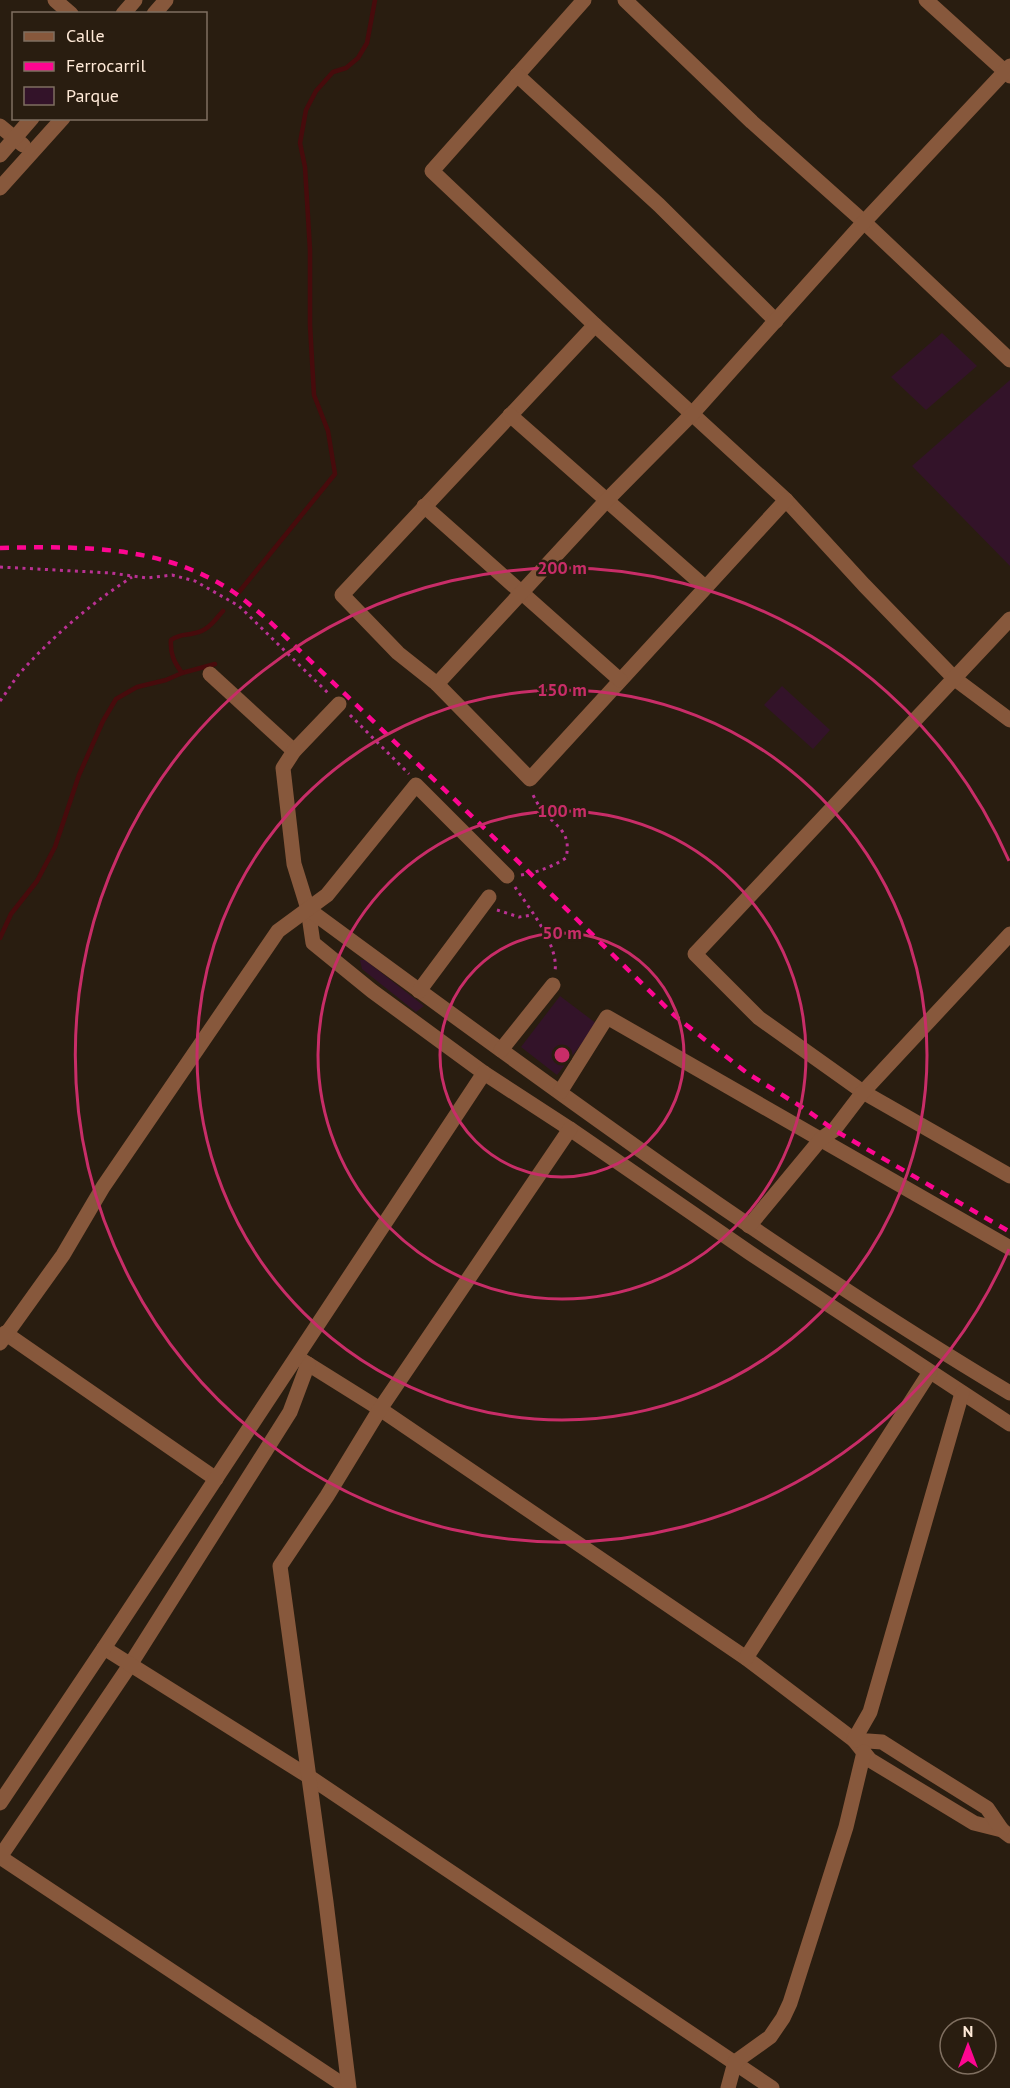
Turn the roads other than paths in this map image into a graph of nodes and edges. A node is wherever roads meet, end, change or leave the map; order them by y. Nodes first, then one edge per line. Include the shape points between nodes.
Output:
1 (55, 0) edge
2 (135, 0) edge
3 (166, 0) edge
4 (584, 0) edge
5 (625, 0) edge
6 (926, 0) edge
7 (68, 12) edge
8 (125, 12) edge
9 (156, 12) edge
10 (1008, 72) edge
11 (517, 75) junction
12 (30, 120) edge
13 (61, 120) edge
14 (0, 126) edge
15 (15, 138) junction
16 (34, 152) junction
17 (0, 155) edge
18 (0, 188) edge
19 (864, 222) junction
20 (776, 321) junction
21 (595, 325) junction
22 (1010, 360) edge
23 (692, 414) junction
24 (510, 415) junction
25 (786, 500) junction
26 (606, 501) junction
27 (424, 506) junction
28 (705, 587) junction
29 (521, 592) junction
30 (1010, 619) edge
31 (210, 674) dead end
32 (955, 679) junction
33 (620, 680) junction
34 (437, 684) junction
35 (339, 704) road end
36 (1010, 720) edge
37 (294, 751) junction
38 (507, 876) road end
39 (486, 902) road end
40 (308, 909) junction
41 (1010, 933) edge
42 (553, 985) road end
43 (419, 991) junction
44 (501, 1050) junction
45 (484, 1073) junction
46 (560, 1092) junction
47 (863, 1092) junction
48 (570, 1129) junction
49 (821, 1139) junction
50 (1010, 1176) edge
51 (748, 1226) junction
52 (1010, 1248) edge
53 (3, 1338) edge
54 (303, 1361) junction
55 (930, 1372) junction
56 (962, 1392) junction
57 (1010, 1393) edge
58 (380, 1409) junction
59 (1010, 1424) edge
60 (216, 1479) junction
61 (104, 1648) junction
62 (747, 1658) junction
63 (130, 1665) junction
64 (854, 1740) junction
65 (864, 1752) junction
66 (308, 1776) junction
67 (0, 1803) edge
68 (1006, 1833) edge
69 (0, 1857) edge
70 (735, 2062) junction
71 (349, 2088) edge
72 (728, 2088) edge
73 (772, 2088) edge

1 - 7 street
2 - 8 street
3 - 9 street
4 - 11 street
5 - 19 street
6 - 10 street
10 - 19 street
11 - 20 street via 659,205
11 - 21 street via 432,171
12 - 15 street
13 - 16 street
14 - 15 street
15 - 16 street
15 - 17 street
16 - 18 street
19 - 20 street
19 - 22 street
20 - 23 street
21 - 23 street
21 - 24 street
23 - 25 street
23 - 26 street
24 - 26 street
24 - 27 street
25 - 28 street
25 - 32 street
26 - 28 street
26 - 29 street
27 - 29 street
27 - 34 street via 342,595 398,653
28 - 33 street
29 - 33 street
29 - 34 street
30 - 32 street
31 - 37 street
32 - 36 street
32 - 47 street via 695,954 759,1018
33 - 34 street via 530,779
35 - 37 street
37 - 40 street via 283,768 294,864
38 - 40 street via 416,785 327,895
39 - 43 street
40 - 43 street
40 - 45 street via 313,943
40 - 53 street via 278,932 254,964 103,1187 63,1255
41 - 47 street
42 - 44 street
43 - 44 street
44 - 46 street
45 - 48 street
45 - 54 street
46 - 49 street via 608,1017
46 - 51 street
47 - 49 street via 834,1130
47 - 50 street
48 - 55 street
48 - 58 street
49 - 51 street
49 - 52 street
51 - 57 street
53 - 60 street
54 - 58 street
54 - 60 street via 253,1420
54 - 63 street via 301,1387 290,1412
55 - 56 street
55 - 62 street
56 - 59 street
56 - 64 street via 870,1712
58 - 62 street
58 - 66 street via 280,1566
60 - 61 street
61 - 63 street
61 - 67 street
62 - 64 street
63 - 66 street
63 - 69 street
64 - 65 street
64 - 68 street via 882,1743 915,1763 987,1808
65 - 68 street via 870,1760 974,1823
65 - 70 street via 846,1827 790,2003 770,2037
66 - 70 street
66 - 71 street
69 - 71 street
70 - 72 street
70 - 73 street

